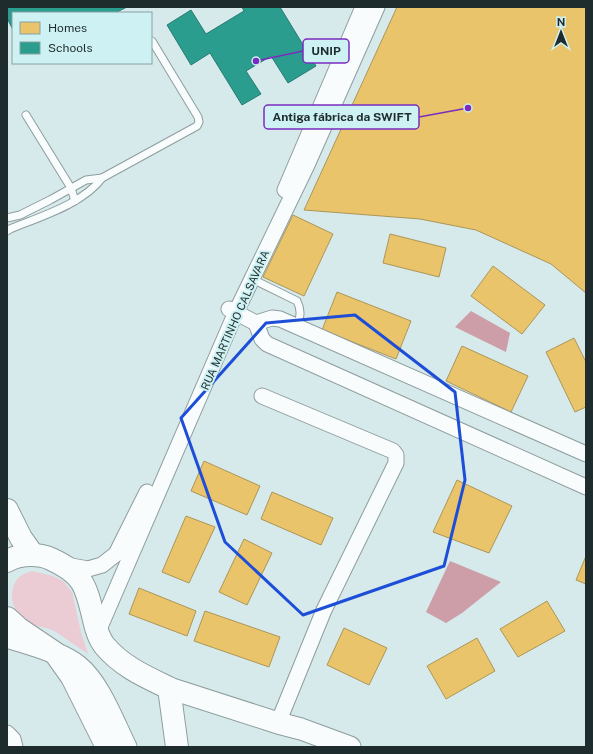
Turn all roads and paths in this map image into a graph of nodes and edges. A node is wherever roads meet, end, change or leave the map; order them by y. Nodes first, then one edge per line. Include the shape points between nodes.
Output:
1 (363, 7) edge
2 (377, 7) edge
3 (152, 41) edge
4 (26, 115) dead end
5 (94, 182) junction
6 (70, 188) junction
7 (75, 201) junction
8 (7, 218) edge
9 (7, 231) edge
10 (252, 279) junction
11 (233, 311) junction
12 (256, 322) junction
13 (297, 327) junction
14 (262, 396) dead end
15 (586, 454) edge
16 (586, 487) edge
17 (7, 510) edge
18 (33, 555) junction
19 (7, 561) edge
20 (65, 565) junction
21 (7, 618) edge
22 (97, 634) junction
23 (7, 637) edge
24 (55, 653) junction
25 (170, 688) junction
26 (278, 723) junction
27 (7, 732) edge
28 (302, 738) edge
29 (15, 747) edge
30 (107, 747) edge
31 (126, 747) edge
32 (176, 747) edge
33 (350, 747) edge

1 - 11 street, RUA MARTINHO CALSAVARA
2 - 10 street, RUA MARTINHO CALSAVARA via 307,165
3 - 5 lane via 198,117 199,124
4 - 6 lane
5 - 6 lane via 86,180
5 - 7 lane
6 - 7 lane
6 - 8 lane via 20,215
7 - 9 lane
10 - 11 street, RUA MARTINHO CALSAVARA
10 - 13 lane via 297,301 301,314
11 - 12 street
11 - 20 street, RUA MARTINHO CALSAVARA via 142,505 116,554 102,565 88,569
11 - 22 street, RUA MARTINHO CALSAVARA
12 - 13 street via 272,318
12 - 16 street via 266,344
13 - 15 street
14 - 26 street via 392,450 396,458 396,463 324,610
17 - 18 main road
18 - 19 main road
18 - 20 main road
20 - 22 main road via 81,578 88,594
21 - 24 main road
22 - 25 main road via 118,660 141,675
23 - 24 main road
24 - 30 main road via 72,677
24 - 31 main road via 77,665 93,683
25 - 26 main road
25 - 32 main road
26 - 28 main road
27 - 29 street via 13,738
28 - 33 main road

